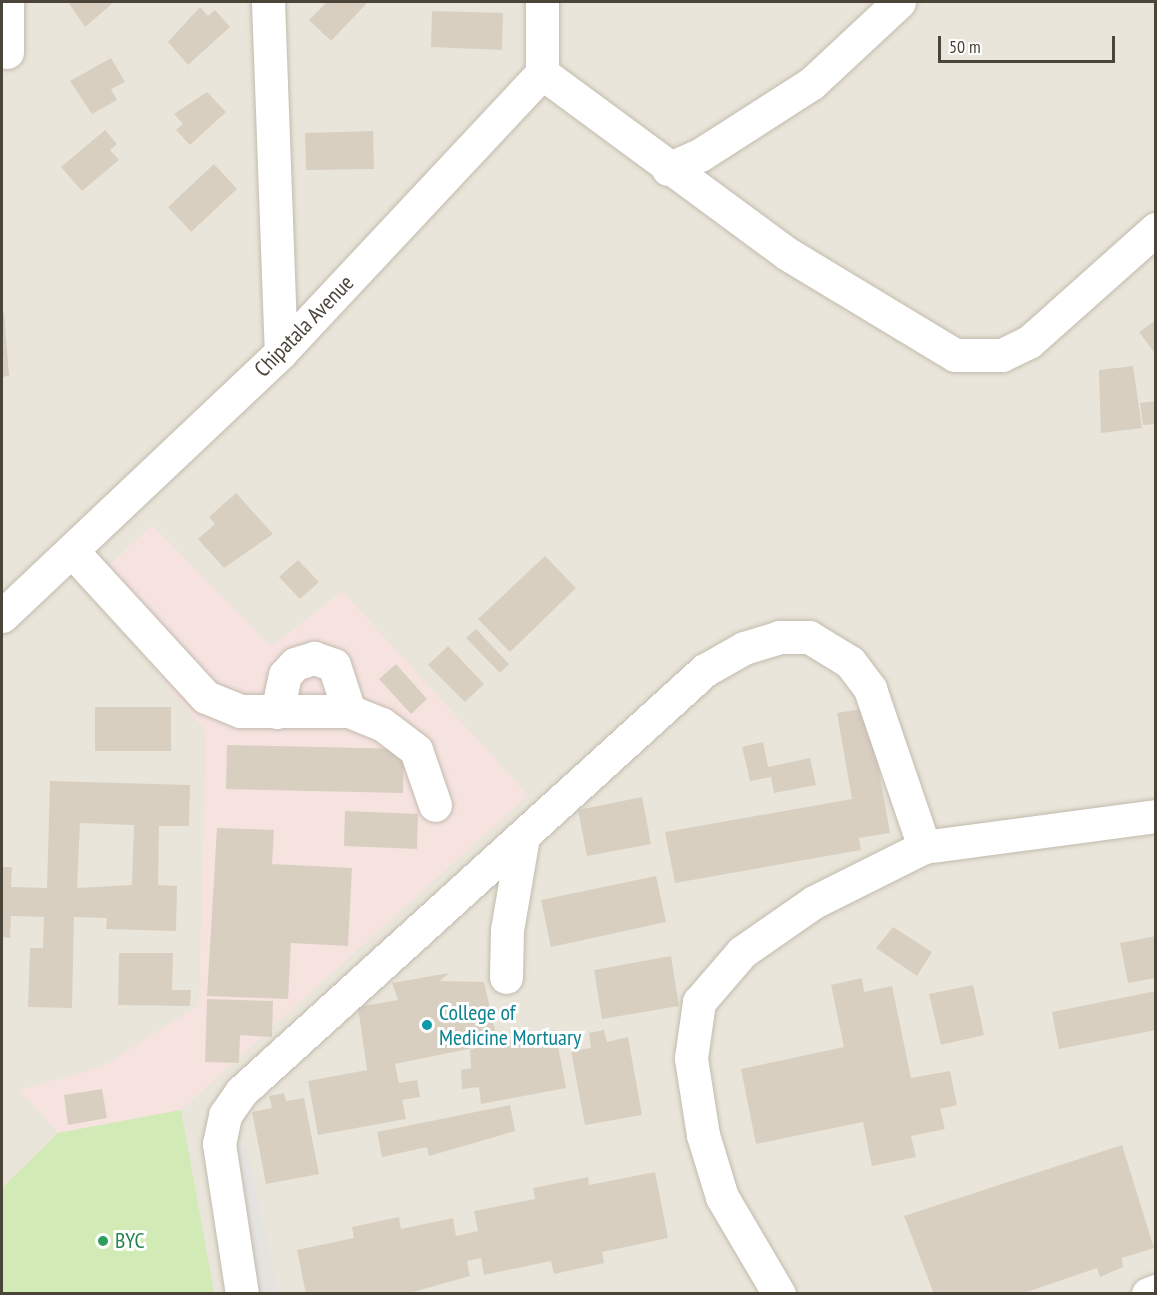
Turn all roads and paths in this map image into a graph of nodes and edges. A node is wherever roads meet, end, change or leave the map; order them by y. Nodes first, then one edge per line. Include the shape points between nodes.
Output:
1 (7, 2) edge
2 (268, 2) edge
3 (542, 2) edge
4 (899, 2) edge
5 (7, 52) dead end
6 (542, 73) junction
7 (668, 169) junction
8 (1155, 229) edge
9 (281, 352) junction
10 (72, 551) junction
11 (2, 616) edge
12 (349, 711) junction
13 (277, 712) junction
14 (435, 805) dead end
15 (1155, 816) edge
16 (523, 836) junction
17 (924, 847) junction
18 (506, 977) dead end
19 (1155, 1291) edge
20 (242, 1293) edge
21 (779, 1293) edge
22 (1148, 1293) edge

1 - 5 street
2 - 9 street
3 - 6 street
4 - 7 street via 812,82 700,155
6 - 7 street
6 - 9 street, Chipatala Avenue
7 - 8 street via 930,345 975,359 1029,342
9 - 10 street, Chipatala Avenue
10 - 11 street, Chipatala Avenue
10 - 13 street via 206,697 240,711
12 - 13 street
12 - 13 street via 334,665 314,658 295,664 285,675
12 - 14 street via 411,743 429,776
15 - 17 street
16 - 17 street via 705,670 744,648 779,637 809,638 830,648 870,689
16 - 18 street via 507,930
16 - 20 street via 241,1092 225,1115 219,1144
17 - 21 street via 814,902 742,952 699,1002 691,1058 703,1135 722,1197
19 - 22 street

